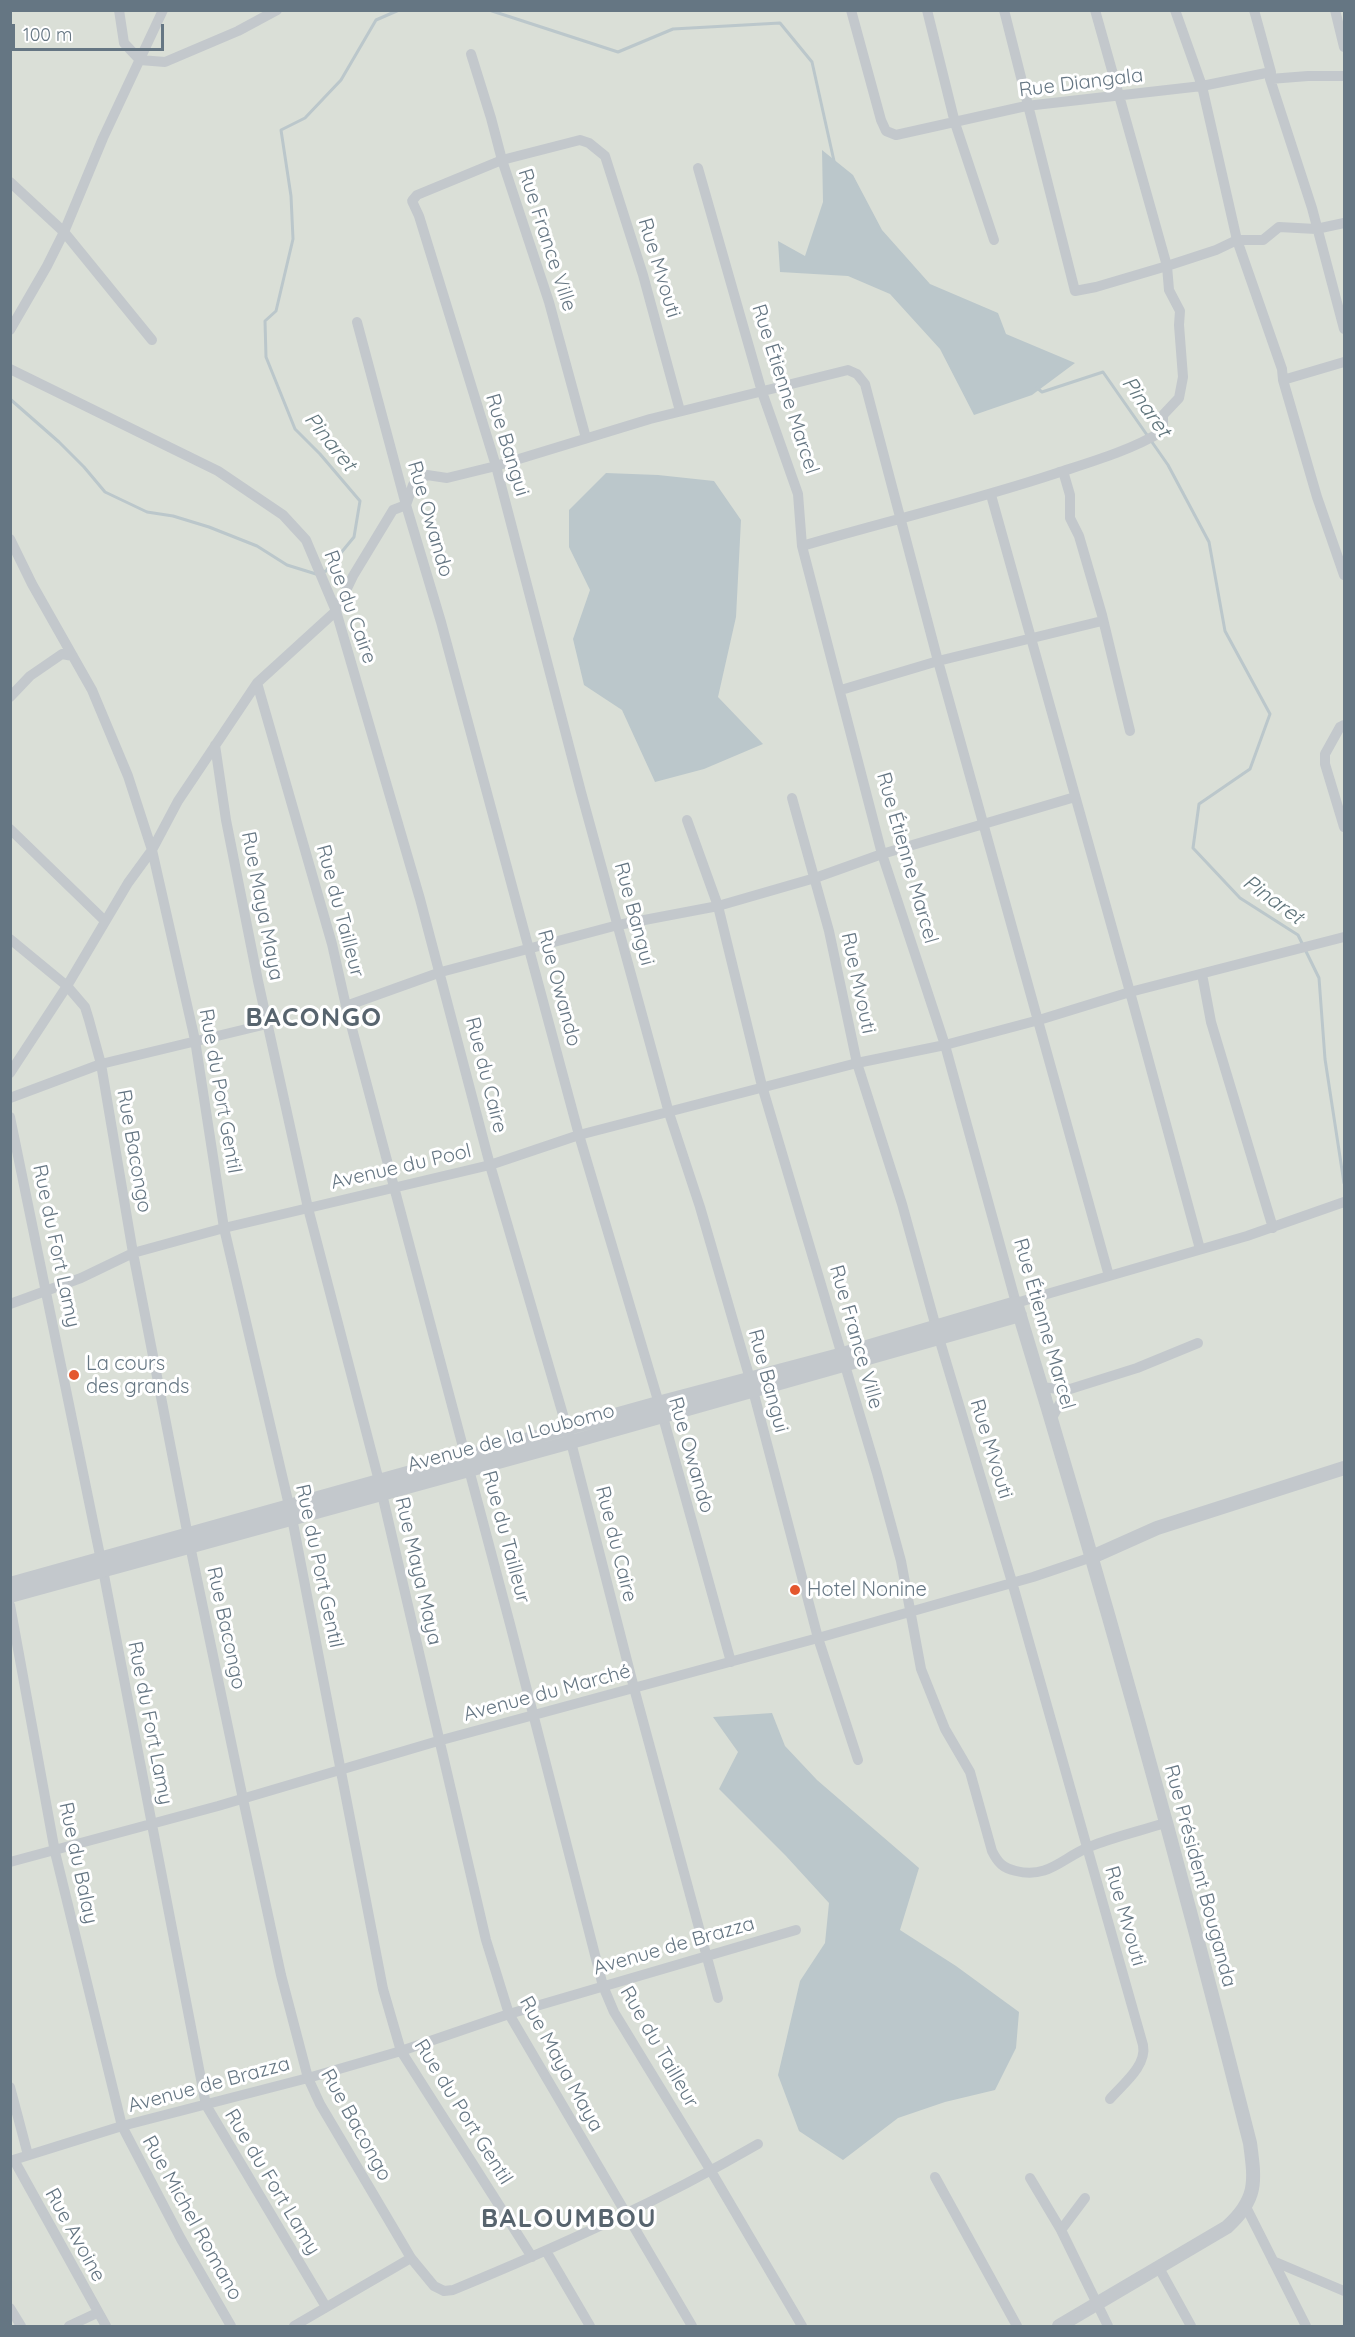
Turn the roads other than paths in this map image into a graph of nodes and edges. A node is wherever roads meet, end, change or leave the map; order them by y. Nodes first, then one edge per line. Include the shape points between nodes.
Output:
1 (119, 10) edge
2 (162, 10) edge
3 (277, 10) edge
4 (851, 10) edge
5 (927, 10) edge
6 (1004, 10) edge
7 (1095, 10) edge
8 (1175, 10) edge
9 (1254, 10) edge
10 (1335, 10) edge
11 (1344, 46) edge
12 (471, 54) dead end
13 (140, 60) junction
14 (1270, 76) junction
15 (1344, 76) edge
16 (1202, 86) junction
17 (1119, 96) junction
18 (1026, 106) junction
19 (955, 123) junction
20 (502, 160) junction
21 (698, 168) dead end
22 (10, 182) edge
23 (1344, 223) edge
24 (1316, 229) junction
25 (64, 232) junction
26 (994, 240) dead end
27 (1237, 240) junction
28 (1167, 266) junction
29 (357, 322) dead end
30 (1344, 329) edge
31 (10, 330) edge
32 (152, 340) dead end
33 (1344, 362) edge
34 (10, 369) edge
35 (1283, 380) junction
36 (762, 392) junction
37 (680, 411) junction
38 (586, 438) junction
39 (496, 466) junction
40 (1063, 471) junction
41 (991, 495) junction
42 (406, 505) junction
43 (901, 517) junction
44 (10, 539) edge
45 (802, 546) junction
46 (1344, 575) edge
47 (336, 611) junction
48 (1102, 621) junction
49 (1030, 639) junction
50 (73, 656) junction
51 (938, 661) junction
52 (257, 683) junction
53 (840, 690) junction
54 (10, 697) edge
55 (1344, 725) edge
56 (1130, 731) dead end
57 (215, 745) junction
58 (1075, 797) junction
59 (792, 798) dead end
60 (687, 820) dead end
61 (984, 824) junction
62 (1344, 827) edge
63 (10, 829) edge
64 (152, 850) junction
65 (882, 854) junction
66 (815, 878) junction
67 (718, 906) junction
68 (105, 921) junction
69 (618, 925) junction
70 (1344, 937) edge
71 (10, 939) edge
72 (530, 949) junction
73 (441, 972) junction
74 (1202, 974) junction
75 (67, 986) junction
76 (1130, 992) junction
77 (346, 1006) junction
78 (1039, 1020) junction
79 (267, 1024) junction
80 (195, 1040) junction
81 (945, 1045) junction
82 (857, 1063) junction
83 (101, 1064) junction
84 (10, 1073) edge
85 (762, 1086) junction
86 (10, 1098) edge
87 (669, 1113) junction
88 (10, 1117) edge
89 (579, 1135) junction
90 (490, 1165) junction
91 (393, 1188) junction
92 (1344, 1202) edge
93 (308, 1208) junction
94 (224, 1228) junction
95 (1273, 1228) junction
96 (1200, 1249) junction
97 (133, 1253) junction
98 (1109, 1276) junction
99 (47, 1289) junction
100 (10, 1304) edge
101 (1018, 1309) junction
102 (937, 1332) junction
103 (1198, 1343) dead end
104 (845, 1360) junction
105 (751, 1385) junction
106 (1041, 1387) junction
107 (1067, 1390) junction
108 (660, 1410) junction
109 (1051, 1420) junction
110 (569, 1435) junction
111 (467, 1464) junction
112 (1344, 1468) edge
113 (380, 1488) junction
114 (291, 1512) junction
115 (189, 1541) junction
116 (1092, 1557) junction
117 (102, 1564) junction
118 (1012, 1582) junction
119 (10, 1584) edge
120 (10, 1596) edge
121 (10, 1605) edge
122 (911, 1612) junction
123 (818, 1638) junction
124 (731, 1662) junction
125 (634, 1688) junction
126 (532, 1715) junction
127 (438, 1740) junction
128 (858, 1760) dead end
129 (341, 1768) junction
130 (243, 1798) junction
131 (151, 1823) junction
132 (1165, 1823) junction
133 (1087, 1847) junction
134 (55, 1852) junction
135 (10, 1862) edge
136 (796, 1930) dead end
137 (705, 1956) junction
138 (603, 1986) junction
139 (718, 1998) dead end
140 (509, 2014) junction
141 (401, 2051) junction
142 (308, 2078) junction
143 (10, 2087) edge
144 (1110, 2099) dead end
145 (206, 2105) junction
146 (122, 2126) junction
147 (758, 2144) dead end
148 (28, 2155) junction
149 (12, 2160) edge
150 (711, 2171) junction
151 (935, 2178) dead end
152 (1030, 2178) dead end
153 (1085, 2198) dead end
154 (1246, 2207) junction
155 (625, 2214) junction
156 (1061, 2230) junction
157 (546, 2251) junction
158 (532, 2257) junction
159 (411, 2258) junction
160 (1273, 2261) junction
161 (1159, 2268) junction
162 (1344, 2291) edge
163 (1096, 2303) junction
164 (326, 2307) junction
165 (10, 2308) edge
166 (97, 2313) junction
167 (21, 2326) edge
168 (69, 2326) edge
169 (106, 2326) edge
170 (231, 2326) edge
171 (294, 2326) edge
172 (590, 2326) edge
173 (692, 2326) edge
174 (802, 2326) edge
175 (1017, 2326) edge
176 (1059, 2326) edge
177 (1108, 2326) edge
178 (1191, 2326) edge
179 (1306, 2326) edge

1 - 13 street via 124,43
2 - 13 street
3 - 13 street via 165,62
4 - 19 street, Rue Diangala via 886,130 896,135
5 - 19 street
6 - 18 street
7 - 17 street
8 - 16 street
9 - 14 street
10 - 11 street
12 - 20 street, Rue France Ville
13 - 25 street
14 - 15 street, Rue Diangala
14 - 16 street, Rue Diangala
14 - 24 street
16 - 17 street, Rue Diangala
16 - 27 street
17 - 18 street, Rue Diangala
17 - 28 street
18 - 19 street, Rue Diangala
18 - 28 street via 1075,291
19 - 26 street
20 - 37 street, Rue Mvouti via 580,140 605,156
20 - 38 street, Rue France Ville via 549,302
20 - 39 street, Rue Bangui via 417,195 412,201
21 - 36 street, Rue Étienne Marcel
22 - 25 street
23 - 24 street
24 - 27 street via 1279,227 1263,240
24 - 30 street
25 - 31 street
25 - 32 street
27 - 28 street
27 - 35 street
28 - 40 street via 1169,290 1180,311 1183,377 1179,398 1163,415 1163,431 1140,445
29 - 42 street, Rue Owando
33 - 35 street
34 - 47 street, Rue du Caire via 218,471 283,516 306,540
35 - 46 street
36 - 37 street
36 - 43 street via 848,370 857,374 865,384
36 - 45 street, Rue Étienne Marcel via 798,494
37 - 38 street
38 - 39 street
39 - 42 street via 447,478 427,475 413,485
39 - 69 street, Rue Bangui
40 - 41 street
40 - 48 street via 1070,495 1070,518 1079,536
41 - 43 street
41 - 49 street
42 - 47 street via 393,510
42 - 72 street, Rue Owando
43 - 45 street
43 - 51 street
44 - 50 street, Rue du Port Gentil
45 - 53 street, Rue Étienne Marcel
47 - 52 street
47 - 73 street, Rue du Caire
48 - 49 street
48 - 56 street
49 - 51 street
49 - 58 street
50 - 54 street via 62,654 30,675
50 - 64 street, Rue du Port Gentil via 110,730
51 - 53 street
51 - 61 street
52 - 57 street
52 - 77 street, Rue du Tailleur
53 - 65 street, Rue Étienne Marcel
55 - 62 street via 1325,754 1325,764
57 - 64 street
57 - 79 street, Rue Maya Maya
58 - 61 street
58 - 76 street
59 - 66 street, Rue Mvouti
60 - 67 street, Rue France Ville
61 - 65 street
61 - 78 street
63 - 68 street
64 - 68 street
64 - 80 street, Rue du Port Gentil
65 - 66 street
65 - 81 street, Rue Étienne Marcel
66 - 67 street
66 - 82 street, Rue Mvouti
67 - 69 street
67 - 85 street, Rue France Ville
68 - 75 street
69 - 72 street
69 - 87 street, Rue Bangui
70 - 74 street, Avenue du Pool
71 - 75 street, Rue Bacongo
72 - 73 street
72 - 89 street, Rue Owando
73 - 77 street
73 - 90 street, Rue du Caire
74 - 76 street, Avenue du Pool
74 - 95 street via 1211,1022
75 - 83 street, Rue Bacongo via 85,1007
75 - 84 street
76 - 78 street, Avenue du Pool
76 - 96 street
77 - 91 street, Rue du Tailleur
78 - 81 street, Avenue du Pool
78 - 98 street
79 - 80 street
79 - 93 street, Rue Maya Maya
80 - 83 street
80 - 94 street, Rue du Port Gentil
81 - 82 street, Avenue du Pool
81 - 101 street, Rue Étienne Marcel
82 - 85 street, Avenue du Pool
82 - 102 street, Rue Mvouti
83 - 86 street
83 - 97 street, Rue Bacongo
85 - 87 street, Avenue du Pool
85 - 104 street, Rue France Ville
87 - 89 street, Avenue du Pool
87 - 105 street, Rue Bangui
88 - 99 street, Rue du Fort Lamy
89 - 90 street, Avenue du Pool
89 - 108 street, Rue Owando
90 - 91 street, Avenue du Pool
90 - 110 street, Rue du Caire
91 - 93 street, Avenue du Pool
91 - 111 street, Rue du Tailleur
92 - 95 street
93 - 94 street, Avenue du Pool
93 - 113 street, Rue Maya Maya
94 - 97 street, Avenue du Pool
94 - 114 street, Rue du Port Gentil
95 - 96 street
96 - 98 street
97 - 99 street, Avenue du Pool
97 - 115 street, Rue Bacongo
98 - 101 street via 1038,1296
99 - 100 street, Avenue du Pool
99 - 117 street, Rue du Fort Lamy
101 - 102 street, Avenue de la Loubomo
101 - 106 street, Rue Étienne Marcel
102 - 104 street, Avenue de la Loubomo
102 - 118 street, Rue Mvouti
103 - 107 street
104 - 105 street, Avenue de la Loubomo
104 - 122 street, Rue France Ville via 901,1561
105 - 108 street, Avenue de la Loubomo
105 - 123 street, Rue Bangui
106 - 107 street
106 - 109 street, Rue Étienne Marcel
107 - 109 street
108 - 110 street, Avenue de la Loubomo
108 - 124 street, Rue Owando
109 - 116 street, Rue Étienne Marcel
110 - 111 street, Avenue de la Loubomo
110 - 125 street, Rue du Caire
111 - 113 street, Avenue de la Loubomo
111 - 126 street, Rue du Tailleur
112 - 116 street via 1157,1528
113 - 114 street, Avenue de la Loubomo
113 - 127 street, Rue Maya Maya
114 - 115 street, Avenue de la Loubomo
114 - 129 street, Rue du Port Gentil
115 - 117 street, Avenue de la Loubomo
115 - 130 street, Rue Bacongo
116 - 118 street, Avenue du Marché
116 - 132 street, Rue Président Bouganda
117 - 119 street, Avenue de la Loubomo
117 - 120 street, Avenue de la Loubomo
117 - 131 street, Rue du Fort Lamy
118 - 122 street, Avenue du Marché
118 - 133 street, Rue Mvouti
121 - 134 street, Rue du Balay
122 - 123 street, Avenue du Marché
122 - 133 street, Rue France Ville via 921,1670 945,1729 970,1772 997,1861 1004,1868 1030,1874 1055,1866
123 - 124 street, Avenue du Marché
123 - 128 street, Rue Bangui
124 - 125 street, Avenue du Marché
125 - 126 street, Avenue du Marché
125 - 137 street, Rue du Caire
126 - 127 street, Avenue du Marché
126 - 138 street, Rue du Tailleur
127 - 129 street, Avenue du Marché
127 - 140 street, Rue Maya Maya via 486,1940
129 - 130 street, Avenue du Marché
129 - 141 street, Rue du Port Gentil via 383,1989
130 - 131 street, Avenue du Marché
130 - 142 street, Rue Bacongo via 281,1975
131 - 134 street, Avenue du Marché
131 - 145 street, Rue du Fort Lamy
132 - 133 street
132 - 154 street, Rue Président Bouganda via 1250,2143 1255,2181
133 - 144 street, Rue Mvouti via 1145,2053 1143,2061
134 - 135 street, Avenue du Marché
134 - 146 street, Rue du Balay
136 - 137 street, Avenue de Brazza
137 - 138 street, Avenue de Brazza
137 - 139 street, Rue du Caire
138 - 140 street, Avenue de Brazza
138 - 150 street, Rue du Tailleur via 614,2012
140 - 141 street, Avenue de Brazza
140 - 155 street, Rue Maya Maya
141 - 142 street, Avenue de Brazza
141 - 158 street, Rue du Port Gentil
142 - 145 street, Avenue de Brazza
142 - 159 street, Rue Bacongo
143 - 148 street
145 - 146 street, Avenue de Brazza
145 - 164 street, Rue du Fort Lamy
146 - 148 street, Avenue de Brazza
146 - 170 street, Rue Michel Romano
147 - 150 street, Rue Bacongo
148 - 149 street, Avenue de Brazza
149 - 166 street, Rue Avoine
150 - 155 street, Rue Bacongo
150 - 174 street, Rue du Tailleur
151 - 175 street
152 - 156 street
153 - 156 street
154 - 160 street
154 - 161 street via 1227,2227
155 - 157 street, Rue Bacongo
155 - 173 street, Rue Maya Maya
156 - 163 street
157 - 158 street, Rue Bacongo
157 - 172 street
158 - 159 street, Rue Bacongo via 453,2290 434,2286
159 - 164 street
160 - 162 street
160 - 179 street
161 - 163 street
161 - 178 street
163 - 176 street
163 - 177 street
164 - 171 street
165 - 167 street
166 - 168 street
166 - 169 street, Rue Avoine

